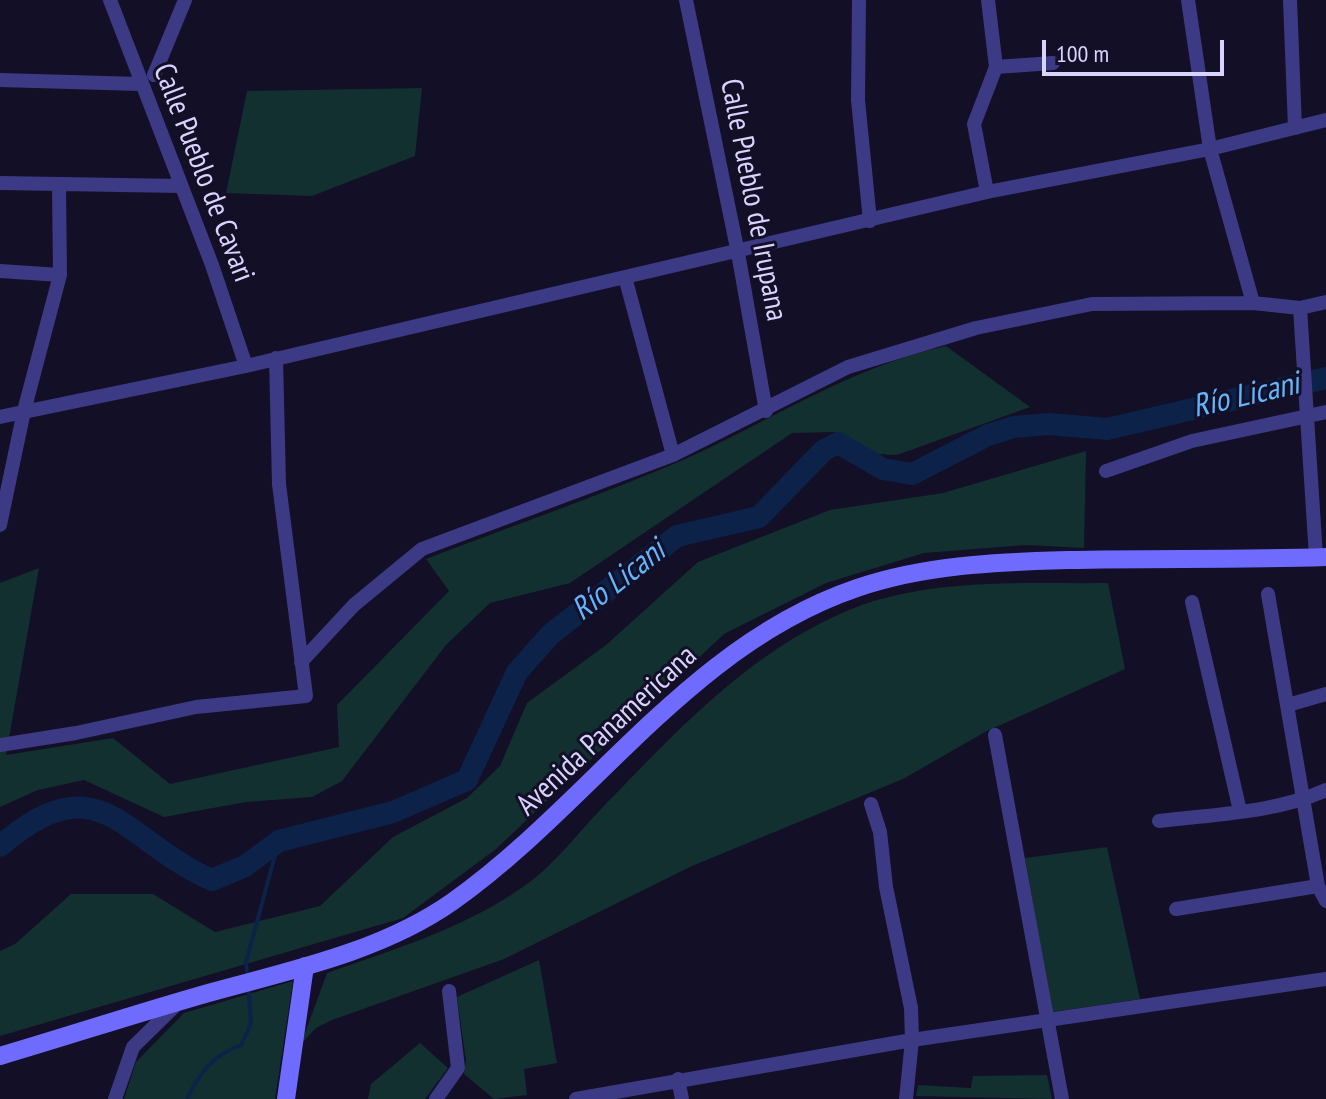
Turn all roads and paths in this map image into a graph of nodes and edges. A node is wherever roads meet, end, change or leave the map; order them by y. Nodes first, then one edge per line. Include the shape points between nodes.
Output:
1 (110, 0) edge
2 (185, 0) edge
3 (686, 0) edge
4 (859, 0) edge
5 (988, 0) edge
6 (1188, 0) edge
7 (1290, 0) edge
8 (1053, 63) dead end
9 (996, 67) junction
10 (154, 75) dead end
11 (0, 80) edge
12 (140, 84) junction
13 (1326, 120) edge
14 (1295, 128) junction
15 (1210, 149) junction
16 (0, 183) edge
17 (59, 186) junction
18 (181, 186) junction
19 (987, 192) junction
20 (870, 221) junction
21 (738, 253) junction
22 (0, 271) edge
23 (60, 275) junction
24 (625, 277) junction
25 (1326, 302) edge
26 (1253, 303) junction
27 (1300, 308) junction
28 (276, 358) junction
29 (246, 366) junction
30 (24, 411) junction
31 (766, 411) junction
32 (1326, 412) edge
33 (0, 417) edge
34 (1310, 417) junction
35 (673, 455) junction
36 (1106, 471) dead end
37 (0, 525) edge
38 (1321, 557) edge
39 (1268, 594) dead end
40 (1192, 602) dead end
41 (301, 662) junction
42 (1326, 694) edge
43 (1288, 705) junction
44 (995, 735) dead end
45 (0, 745) edge
46 (1326, 790) edge
47 (1303, 800) junction
48 (871, 804) dead end
49 (1240, 811) junction
50 (1159, 821) dead end
51 (1318, 886) junction
52 (1326, 901) edge
53 (1176, 909) dead end
54 (305, 966) junction
55 (1326, 979) edge
56 (449, 991) dead end
57 (179, 1002) junction
58 (1045, 1022) junction
59 (912, 1040) junction
60 (0, 1056) edge
61 (678, 1079) junction
62 (115, 1099) edge
63 (286, 1099) edge
64 (436, 1099) edge
65 (576, 1099) edge
66 (682, 1099) edge
67 (906, 1099) edge
68 (1062, 1099) edge

1 - 12 street, Calle Pueblo de Cavari
2 - 10 street
3 - 21 street, Calle Pueblo de Irupana
4 - 20 street via 858,100
5 - 9 street
6 - 15 street
7 - 14 street
8 - 9 street
9 - 19 street via 974,124
11 - 12 street
12 - 18 street, Calle Pueblo de Cavari
13 - 14 street
14 - 15 street
15 - 19 street
15 - 26 street
16 - 17 street
17 - 18 street
17 - 23 street
18 - 29 street, Calle Pueblo de Cavari
19 - 20 street
20 - 21 street
21 - 24 street
21 - 31 street, Calle Pueblo de Irupana
22 - 23 street
23 - 30 street
24 - 28 street
24 - 35 street
25 - 27 street
26 - 27 street
26 - 31 street via 1092,304 976,328 848,367
27 - 34 street
28 - 29 street
28 - 41 street via 279,484
29 - 30 street
30 - 33 street
30 - 37 street
31 - 35 street
32 - 34 street
34 - 36 street via 1192,441
34 - 38 street
35 - 41 street via 422,549 354,605
38 - 54 main road, Avenida Panamericana via 989,562 857,588 752,639 678,696 528,843 450,904 380,940
39 - 43 street
40 - 49 street
41 - 45 street via 306,696 196,707
42 - 43 street
43 - 47 street
44 - 58 street
46 - 47 street
47 - 49 street
47 - 51 street
48 - 59 street via 911,1008
49 - 50 street
51 - 52 street
51 - 53 street
54 - 57 main road, Avenida Panamericana
54 - 63 main road
55 - 58 street
56 - 64 street via 458,1068
57 - 60 main road, Avenida Panamericana
57 - 62 street via 133,1047
58 - 59 street
58 - 68 street
59 - 61 street
59 - 67 street
61 - 65 street
61 - 66 street

